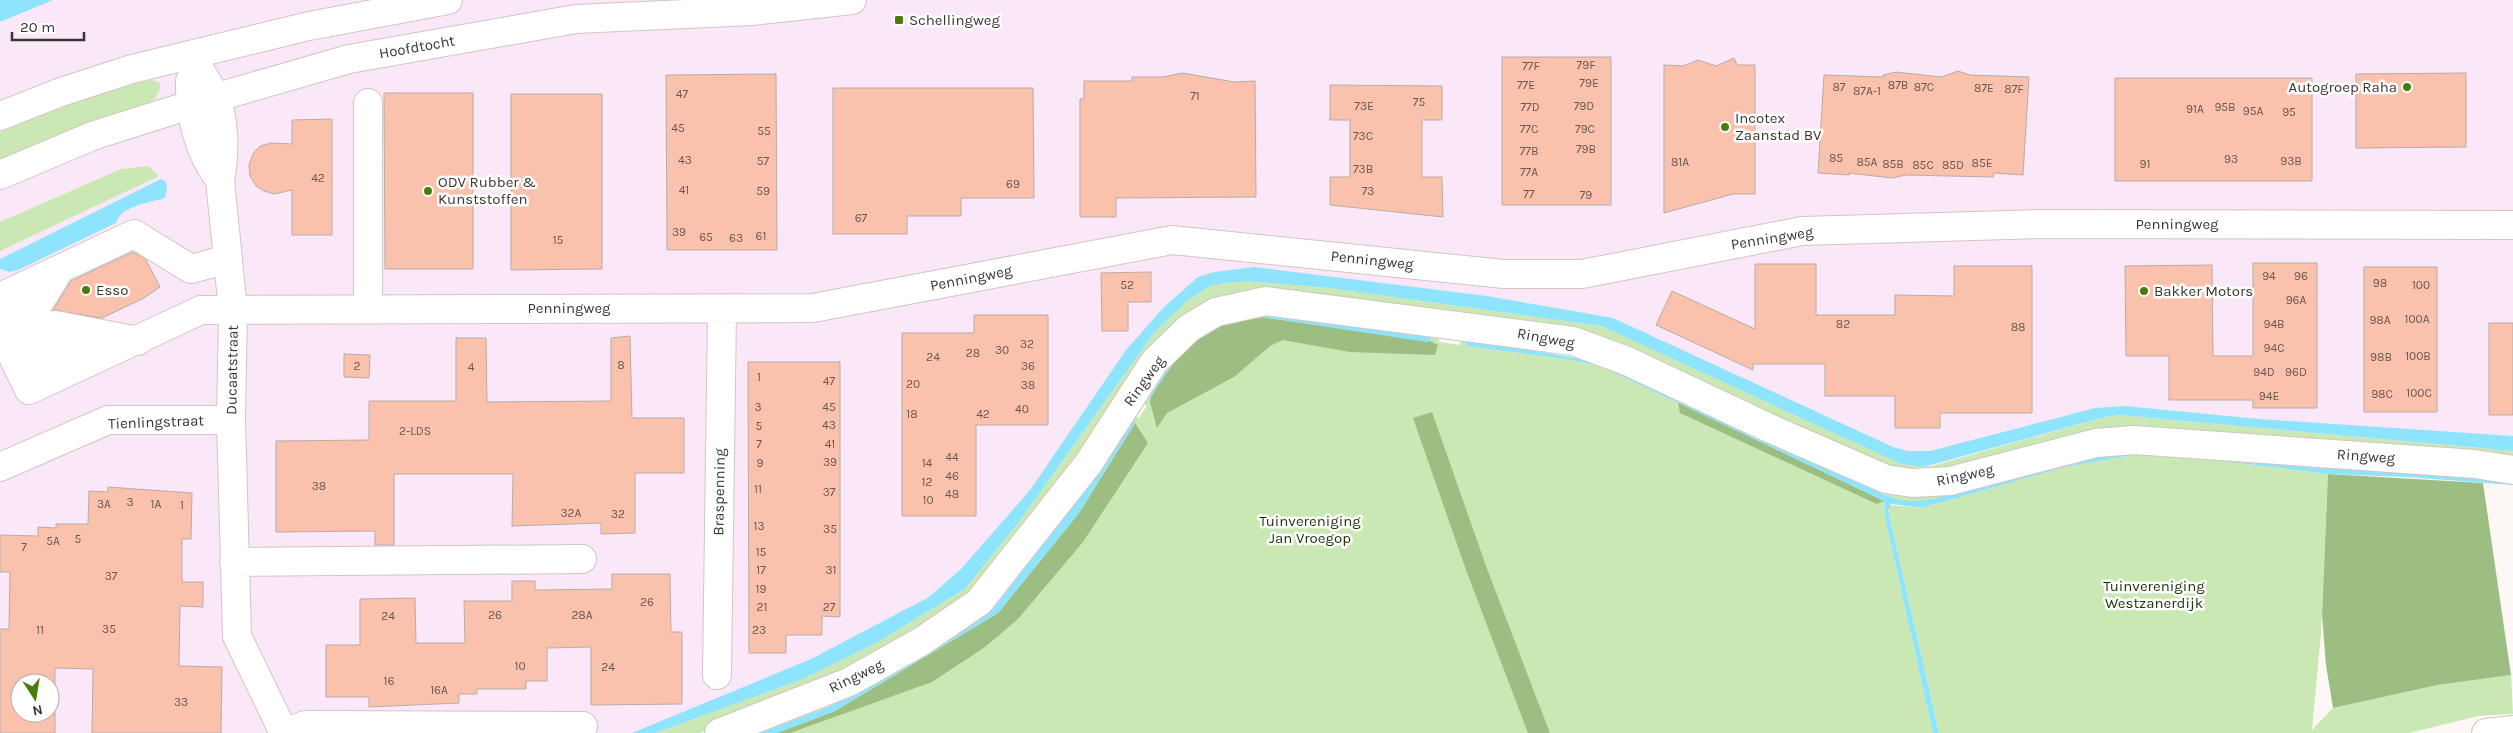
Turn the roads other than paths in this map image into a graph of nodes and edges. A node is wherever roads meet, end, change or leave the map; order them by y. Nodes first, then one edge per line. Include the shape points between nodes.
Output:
1 (448, 0) edge
2 (852, 0) edge
3 (683, 7) edge
4 (191, 56) junction
5 (216, 98) junction
6 (368, 103) dead end
7 (190, 105) junction
8 (0, 116) edge
9 (0, 175) edge
10 (220, 180) junction
11 (2513, 225) edge
12 (228, 259) junction
13 (60, 269) junction
14 (0, 297) edge
15 (233, 310) junction
16 (368, 310) junction
17 (722, 310) junction
18 (133, 341) junction
19 (7, 343) edge
20 (169, 345) dead end
21 (231, 420) junction
22 (0, 467) edge
23 (2513, 470) edge
24 (582, 559) dead end
25 (234, 562) junction
26 (717, 675) dead end
27 (583, 726) dead end
28 (2513, 730) edge
29 (285, 733) edge
30 (719, 733) edge
31 (2486, 733) edge

1 - 4 street via 309,26
2 - 3 street, Hoofdtocht via 752,11
3 - 5 street, Hoofdtocht via 566,21 349,59
4 - 5 street, Ducaatstraat
4 - 7 street, Ducaatstraat
4 - 8 street via 132,69
5 - 7 street, Hoofdtocht
5 - 10 street, Ducaatstraat via 223,133 224,163
6 - 16 street
7 - 9 street, Hoofdtocht via 95,135
7 - 10 street, Ducaatstraat via 209,166
10 - 12 street, Ducaatstraat
11 - 17 street, Penningweg via 2038,224 1802,231 1582,274 1504,274 1172,240 813,308
12 - 13 street via 191,269 134,234
12 - 15 street, Ducaatstraat
13 - 14 street
13 - 19 street via 36,308
15 - 16 street, Penningweg
15 - 18 street, Penningweg via 200,310
15 - 21 street, Ducaatstraat
16 - 17 street, Penningweg
17 - 26 street, Braspenning
18 - 19 street via 55,325
18 - 19 street, Penningweg via 29,390
18 - 20 street
21 - 22 street, Tienlingstraat via 108,420
21 - 25 street, Ducaatstraat
23 - 30 street, Ringweg via 2476,464 2134,440 2096,443 1950,481 1912,483 1886,479 1627,361 1573,342 1266,301 1216,312 1189,328 1154,362 1088,464 980,602 922,641 849,682
24 - 25 street
25 - 29 street, Ducaatstraat via 238,636
27 - 29 street, Ducaatstraat via 305,726
28 - 31 street

